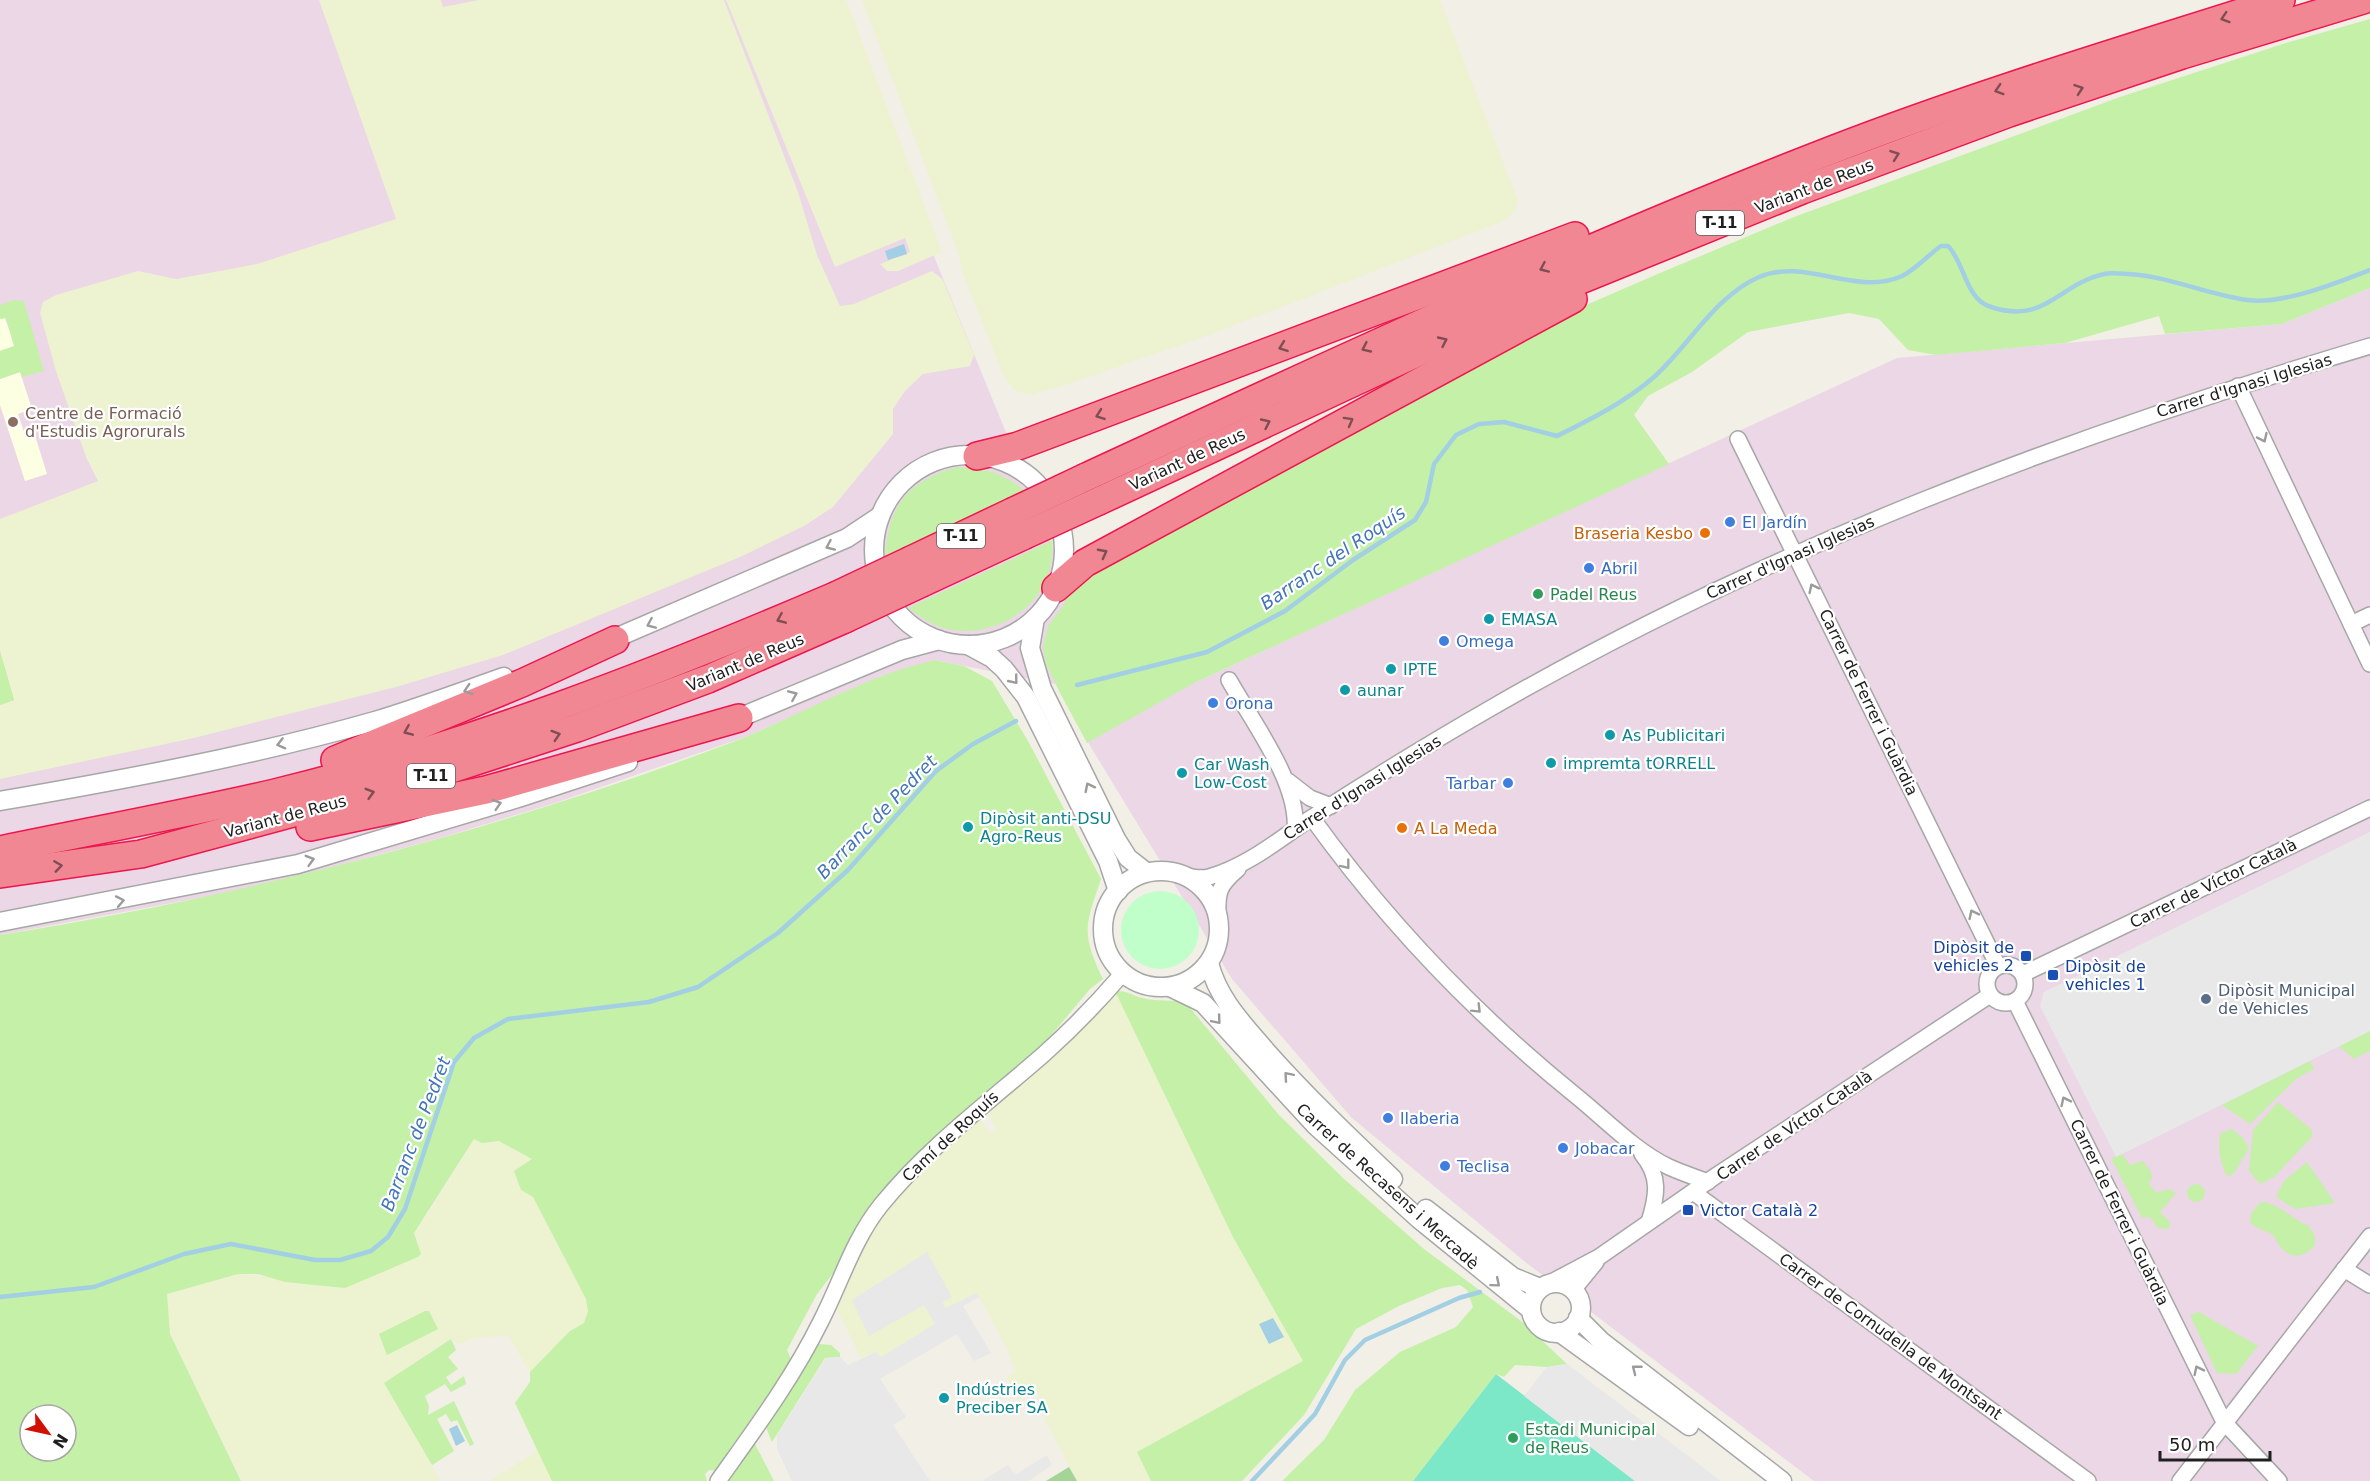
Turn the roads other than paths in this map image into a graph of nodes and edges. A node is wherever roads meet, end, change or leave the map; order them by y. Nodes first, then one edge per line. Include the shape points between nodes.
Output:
1 (2281, 0) edge
2 (2363, 0) edge
3 (1832, 150) junction
4 (1802, 190) junction
5 (2370, 346) edge
6 (2238, 386) junction
7 (1738, 438) dead end
8 (977, 456) junction
9 (880, 516) junction
10 (1018, 524) junction
11 (1795, 553) junction
12 (1056, 588) junction
13 (840, 607) junction
14 (2370, 615) edge
15 (1035, 618) junction
16 (2351, 624) junction
17 (615, 640) junction
18 (939, 640) junction
19 (968, 645) junction
20 (2370, 664) edge
21 (1229, 680) dead end
22 (740, 718) junction
23 (1288, 781) junction
24 (0, 801) edge
25 (1331, 806) junction
26 (2370, 808) edge
27 (1312, 818) junction
28 (103, 828) junction
29 (1295, 828) junction
30 (0, 850) edge
31 (141, 854) junction
32 (1251, 857) junction
33 (1146, 872) junction
34 (0, 874) edge
35 (1183, 875) junction
36 (1118, 891) junction
37 (1218, 916) junction
38 (0, 922) edge
39 (1209, 963) junction
40 (1998, 966) junction
41 (1123, 973) junction
42 (2023, 974) junction
43 (1170, 987) junction
44 (1990, 995) junction
45 (2015, 1001) junction
46 (1633, 1143) junction
47 (1708, 1182) junction
48 (1693, 1192) junction
49 (1649, 1222) junction
50 (2370, 1236) edge
51 (1599, 1257) junction
52 (2344, 1269) junction
53 (2370, 1285) edge
54 (1542, 1287) junction
55 (1573, 1290) junction
56 (1531, 1310) junction
57 (1578, 1318) junction
58 (1559, 1332) junction
59 (2224, 1422) junction
60 (718, 1481) edge
61 (1763, 1481) edge
62 (1782, 1481) edge
63 (2088, 1481) edge
64 (2180, 1481) edge
65 (2279, 1481) edge

1 -> 3 highway, Variant de Reus / T-11 via 1953,105
4 -> 2 highway, Variant de Reus / T-11 via 2020,109
3 -> 8 highway via 1733,176 1018,446
3 -> 10 highway, Variant de Reus / T-11, bridge via 1453,308 1086,477
10 -> 4 highway, Variant de Reus / T-11, bridge via 1099,501 1527,302
12 -> 4 highway via 1084,563 1592,288 1662,259
5 - 6 street, Carrer d'Ignasi Iglesias
6 - 11 street, Carrer d'Ignasi Iglesias via 2006,467
6 -> 16 street
7 - 11 street, Carrer de Ferrer i Guàrdia
8 - 9 street via 949,458 923,468 905,480
8 - 12 street via 1023,472 1054,509 1060,524 1063,556
9 -> 17 street via 847,538
9 - 18 street via 874,550 887,598 903,618 923,634
10 - 13 highway, Variant de Reus / T-11, bridge
11 - 25 street, Carrer d'Ignasi Iglesias via 1546,677
40 -> 11 street, Carrer de Ferrer i Guàrdia
12 - 15 street
13 -> 28 highway, Variant de Reus / T-11 via 424,751 276,793
31 -> 13 highway, Variant de Reus / T-11 via 430,776 577,728 708,678
14 - 16 street
15 - 19 street via 1004,638
33 -> 15 street via 1128,858 1116,839 1042,689 1030,648
16 - 20 street
17 -> 24 street via 376,720 122,780
17 -> 28 highway via 349,755
18 - 19 street
22 -> 18 street via 902,650
19 -> 36 street via 992,658 1026,697 1108,861
21 - 23 street
22 - 31 highway via 486,790 191,855
38 -> 22 street via 298,864 604,771
23 - 25 street via 1310,798
23 - 29 street via 1296,808
25 - 27 street, Carrer d'Ignasi Iglesias
26 - 42 street, Carrer de Víctor Català
27 - 29 street, Carrer d'Ignasi Iglesias
27 -> 46 street via 1411,943 1513,1045
28 - 30 highway, Variant de Reus / T-11
29 - 32 street, Carrer d'Ignasi Iglesias
34 -> 31 highway, Variant de Reus / T-11
32 - 35 street, Carrer d'Ignasi Iglesias via 1205,878
32 - 37 street, Carrer d'Ignasi Iglesias via 1222,883
33 - 35 street
33 - 36 street
35 - 37 street via 1202,889
36 - 41 street via 1103,926 1108,952
37 - 39 street via 1215,950
39 - 43 street via 1189,981
54 -> 39 street, Carrer de Recasens i Mercadè via 1513,1277 1420,1205 1309,1100 1231,1010 1218,990
40 - 42 street via 2012,965
40 - 44 street via 1988,979
41 - 43 street via 1144,985
41 - 60 street, Camí de Roquís via 1045,1053 975,1109 910,1169 856,1245 793,1373
42 - 45 street via 2025,988
43 -> 56 street, Carrer de Recasens i Mercadè via 1203,1003 1315,1125 1419,1219
44 - 45 street via 2002,1003
44 - 47 street, Carrer de Víctor Català
59 -> 45 street, Carrer de Ferrer i Guàrdia
46 - 47 street via 1667,1167
46 - 49 street via 1655,1174 1656,1201
47 - 48 street, Carrer de Víctor Català
48 - 49 street, Carrer de Víctor Català
48 - 63 street, Carrer de Cornudella de Montsant
49 - 51 street, Carrer de Víctor Català
50 - 52 street
51 - 54 street, Carrer de Víctor Català
51 - 55 street, Carrer de Víctor Català
52 - 53 street
52 - 59 street
54 - 55 street via 1559,1283
54 - 56 street via 1532,1299
55 - 57 street via 1580,1301
56 - 58 street via 1538,1326
57 - 58 street
62 -> 57 street via 1601,1341
58 - 61 street
59 - 64 street
59 - 65 street, Carrer de Ferrer i Guàrdia

